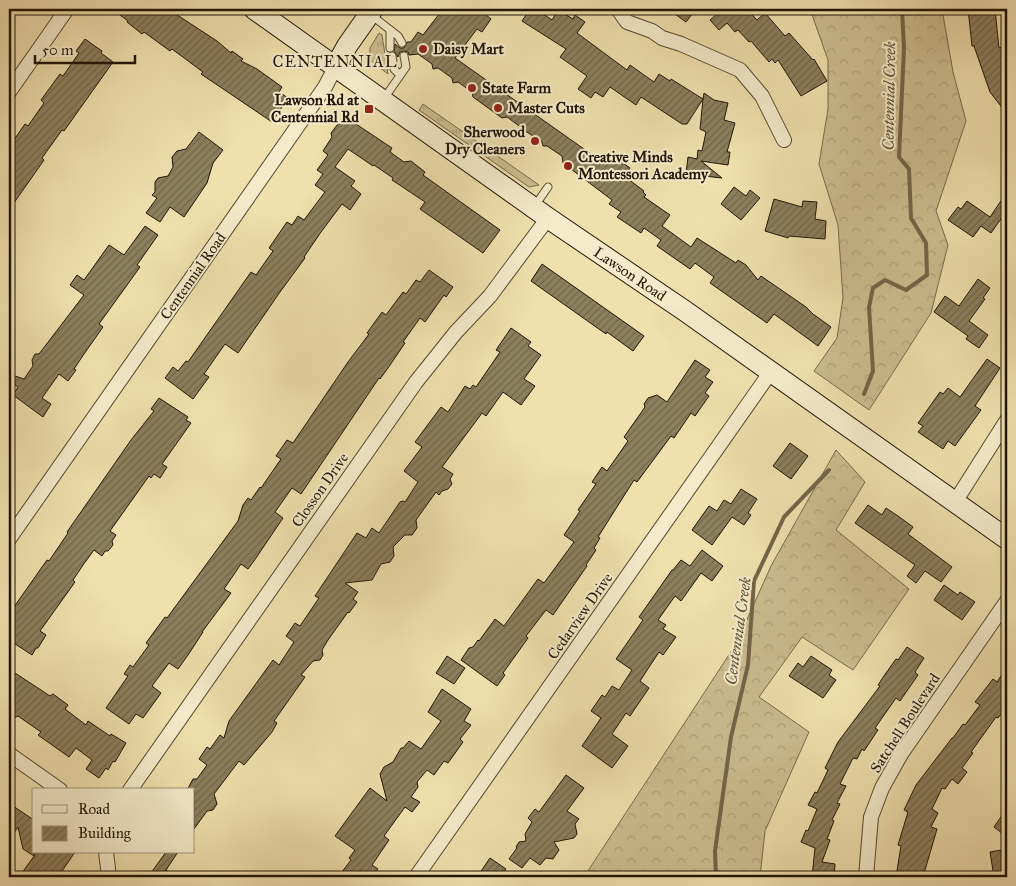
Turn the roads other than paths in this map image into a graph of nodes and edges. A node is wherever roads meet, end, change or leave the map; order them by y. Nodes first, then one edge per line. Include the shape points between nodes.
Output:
1 (67, 9) edge
2 (254, 9) edge
3 (620, 9) edge
4 (371, 11) edge
5 (390, 30) junction
6 (402, 43) dead end
7 (404, 56) dead end
8 (336, 66) junction
9 (400, 75) junction
10 (9, 92) edge
11 (383, 101) junction
12 (784, 140) dead end
13 (548, 187) dead end
14 (541, 212) junction
15 (770, 372) junction
16 (1007, 420) edge
17 (955, 502) junction
18 (9, 540) edge
19 (1007, 540) edge
20 (1007, 601) edge
21 (9, 754) edge
22 (57, 788) edge
23 (131, 788) edge
24 (107, 865) edge
25 (97, 877) edge
26 (416, 877) edge
27 (866, 877) edge

1 - 10 street
2 - 8 street, Lawson Road
3 - 12 street via 627,22 740,70 762,96
4 - 5 lane
4 - 8 street, Centennial Road
5 - 6 lane
5 - 9 lane via 394,69
7 - 9 lane via 406,67
8 - 11 street, Lawson Road
8 - 18 street, Centennial Road via 320,95
9 - 11 lane
11 - 14 street, Lawson Road
13 - 14 lane
14 - 15 street, Lawson Road
14 - 23 street, Closson Drive via 490,296 416,382
15 - 17 street, Lawson Road
15 - 26 street, Cedarview Drive
16 - 17 street
17 - 19 street, Lawson Road
20 - 27 street, Satchell Boulevard via 901,754 882,788 871,817
21 - 22 street
24 - 25 street

